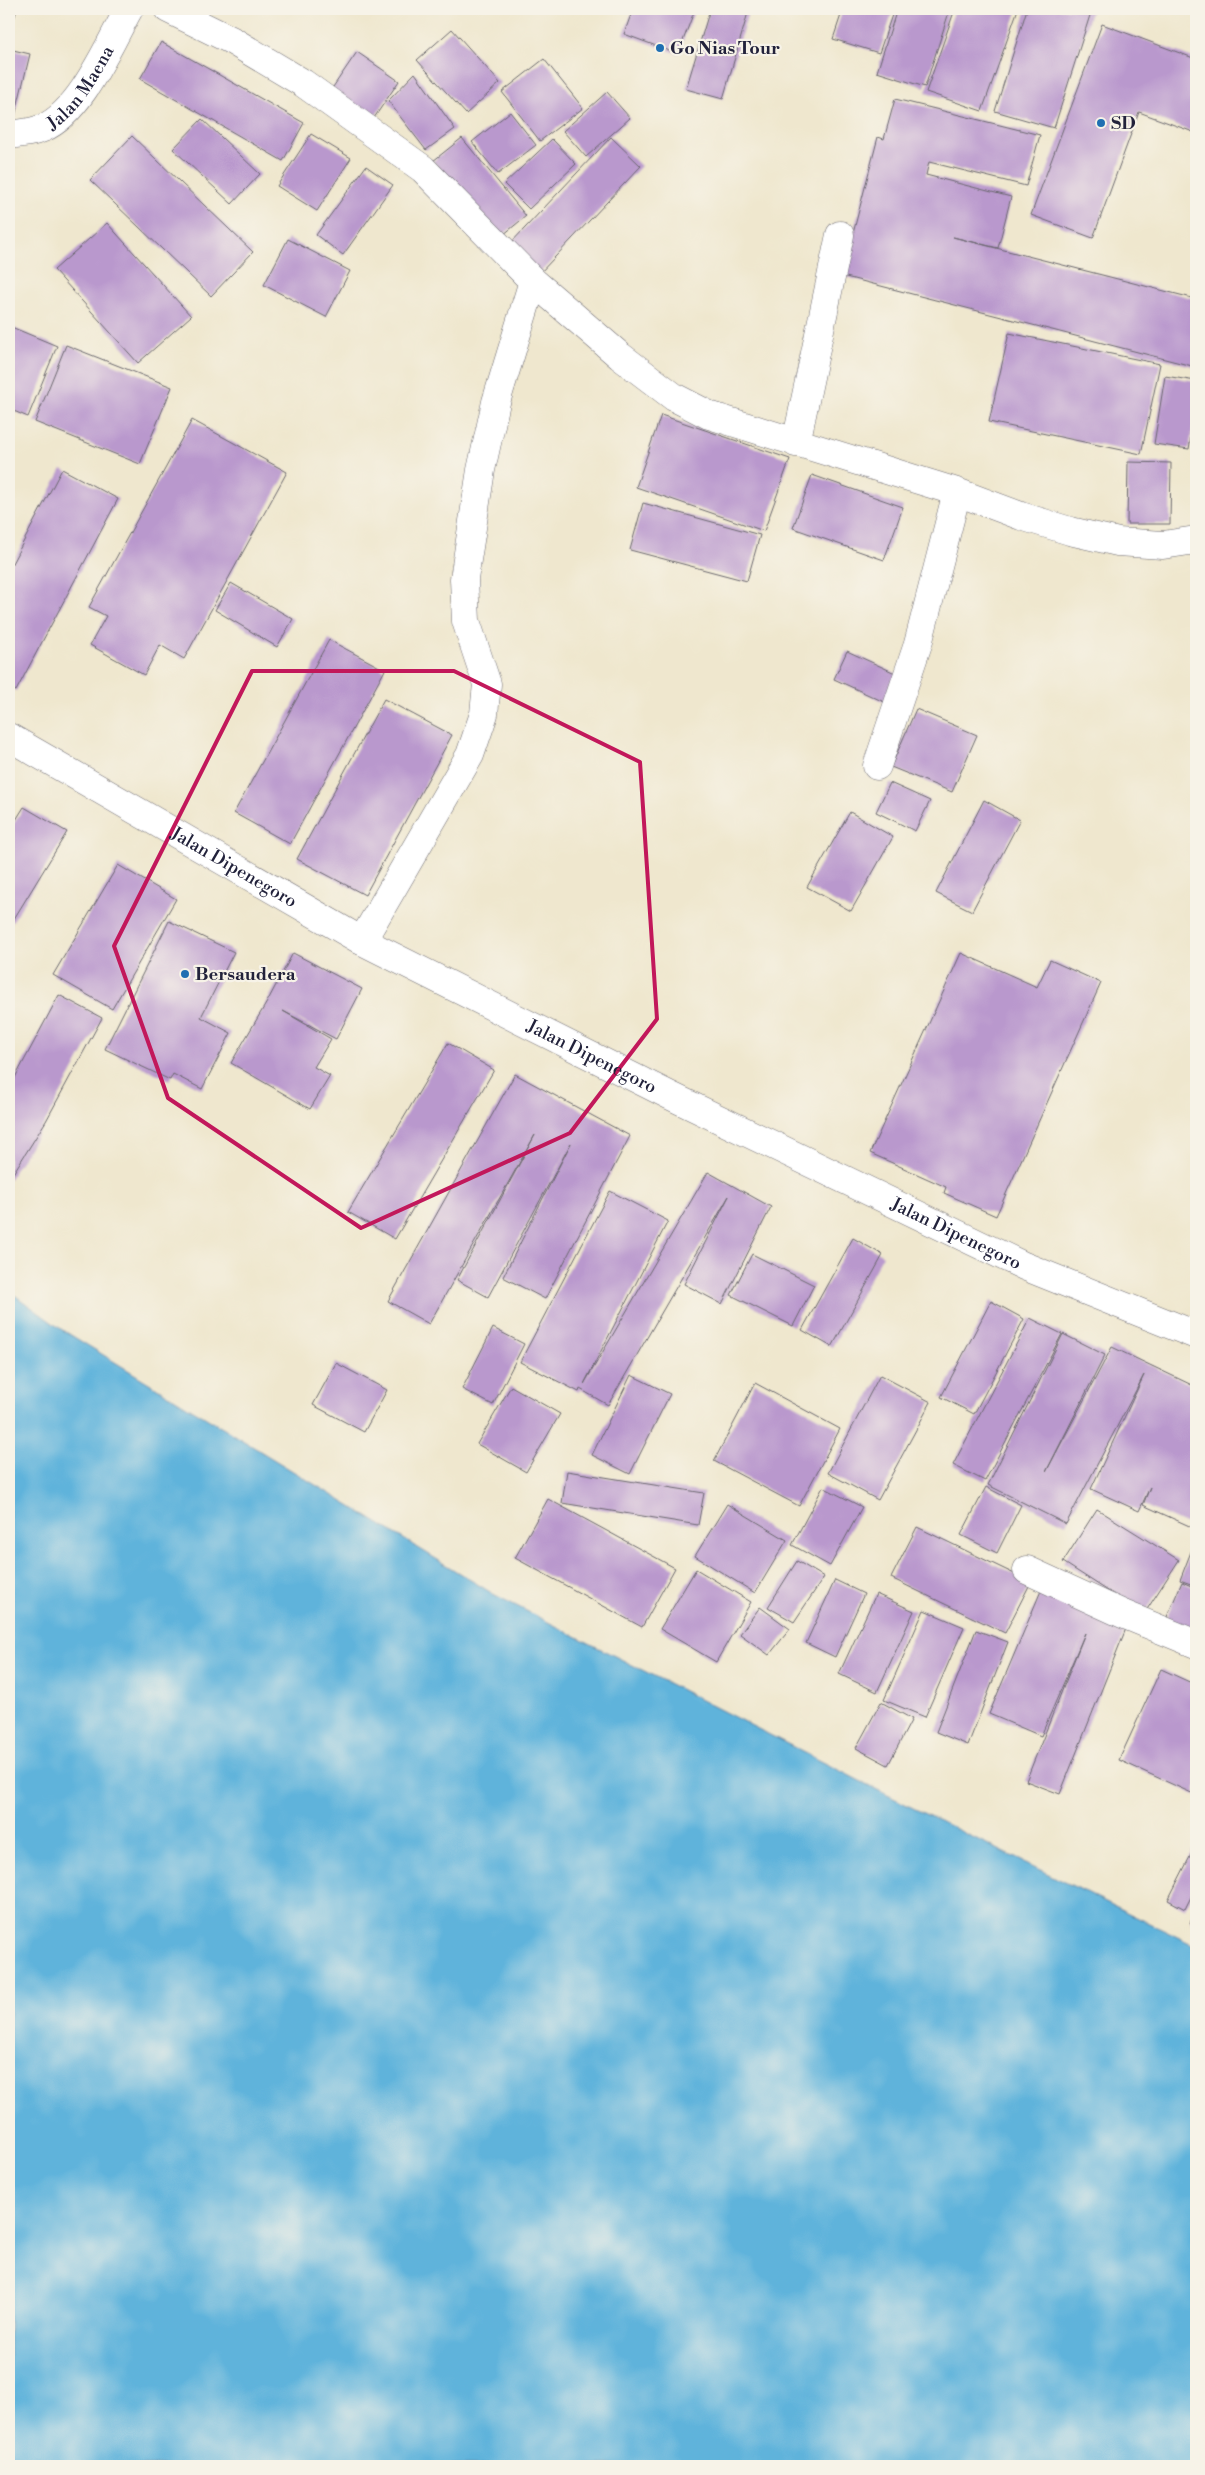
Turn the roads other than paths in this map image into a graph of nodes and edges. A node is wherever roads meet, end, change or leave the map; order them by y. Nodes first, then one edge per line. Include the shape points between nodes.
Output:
1 (129, 9) edge
2 (168, 9) edge
3 (9, 135) edge
4 (840, 235) dead end
5 (533, 281) junction
6 (796, 443) junction
7 (957, 492) junction
8 (1196, 540) edge
9 (9, 738) edge
10 (877, 766) dead end
11 (362, 941) junction
12 (1196, 1335) edge
13 (1026, 1570) dead end
14 (1196, 1644) edge

1 - 3 main road, Jalan Maena via 70,109 44,128
2 - 5 main road via 231,40 303,83 423,169
4 - 6 main road
5 - 6 main road via 620,356 674,397 709,415
5 - 11 main road via 496,402 481,470 464,579 466,621 487,684 484,714 470,755
6 - 7 main road
7 - 8 main road via 1021,516 1118,542 1163,545
7 - 10 main road via 918,644
9 - 11 main road, Jalan Dipenegoro
11 - 12 main road, Jalan Dipenegoro via 678,1099 1024,1266
13 - 14 main road

